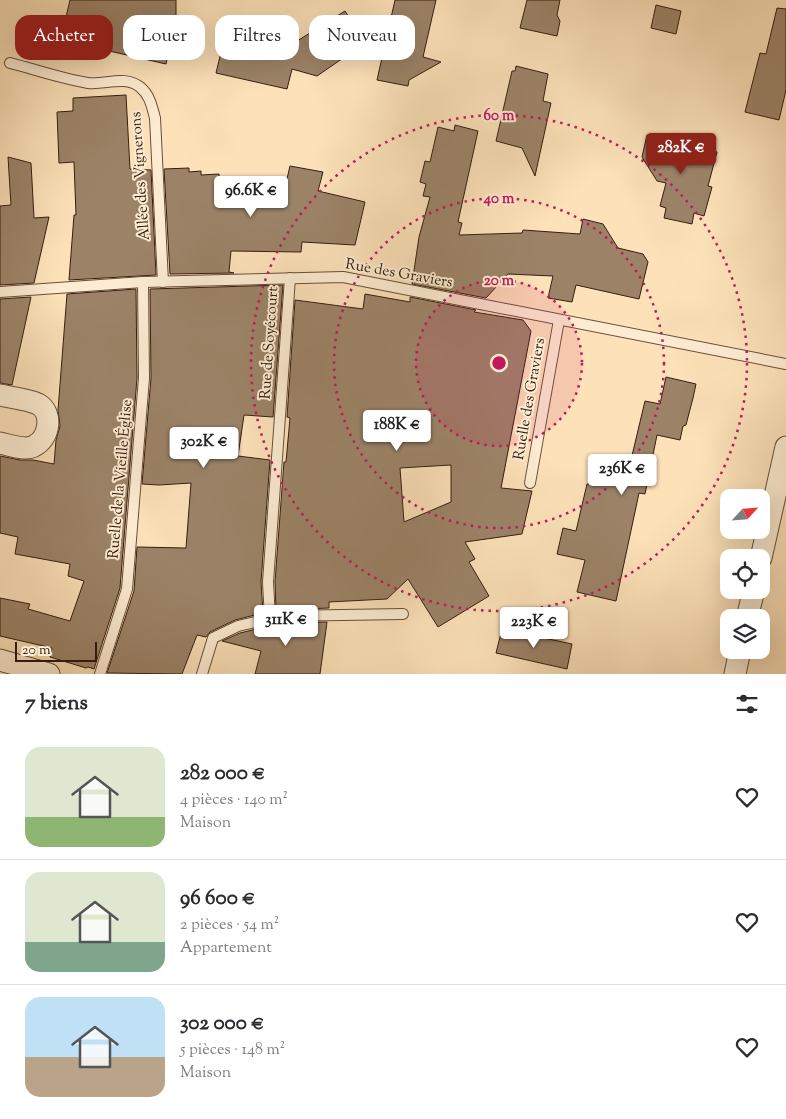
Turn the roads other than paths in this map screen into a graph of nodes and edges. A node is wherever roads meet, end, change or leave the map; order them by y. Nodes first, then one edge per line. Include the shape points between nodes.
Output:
1 (10, 63) dead end
2 (290, 278) junction
3 (143, 282) junction
4 (163, 282) junction
5 (0, 292) edge
6 (559, 320) junction
7 (786, 364) edge
8 (0, 395) edge
9 (0, 443) edge
10 (786, 447) edge
11 (530, 483) dead end
12 (763, 549) edge
13 (403, 614) dead end
14 (270, 619) junction
15 (738, 659) edge
16 (0, 660) edge
17 (49, 674) edge
18 (100, 674) edge
19 (202, 674) edge
20 (735, 674) edge

1 - 4 lane, Allée des Vignerons via 90,83 130,82 147,95 154,118
2 - 4 lane, Rue des Graviers
2 - 6 lane, Rue des Graviers via 343,277
2 - 14 lane, Rue de Soyécourt via 268,582
3 - 4 lane, Rue des Graviers
3 - 5 lane, Rue des Graviers
3 - 18 lane, Ruelle de la Vieille Église via 144,378 127,589
6 - 7 lane, Rue des Graviers
6 - 11 lane, Ruelle des Graviers
8 - 9 street via 38,404 47,415 48,424 35,446 27,448
10 - 12 street
13 - 14 lane
14 - 19 lane via 238,626 213,638
15 - 20 street
16 - 17 street

